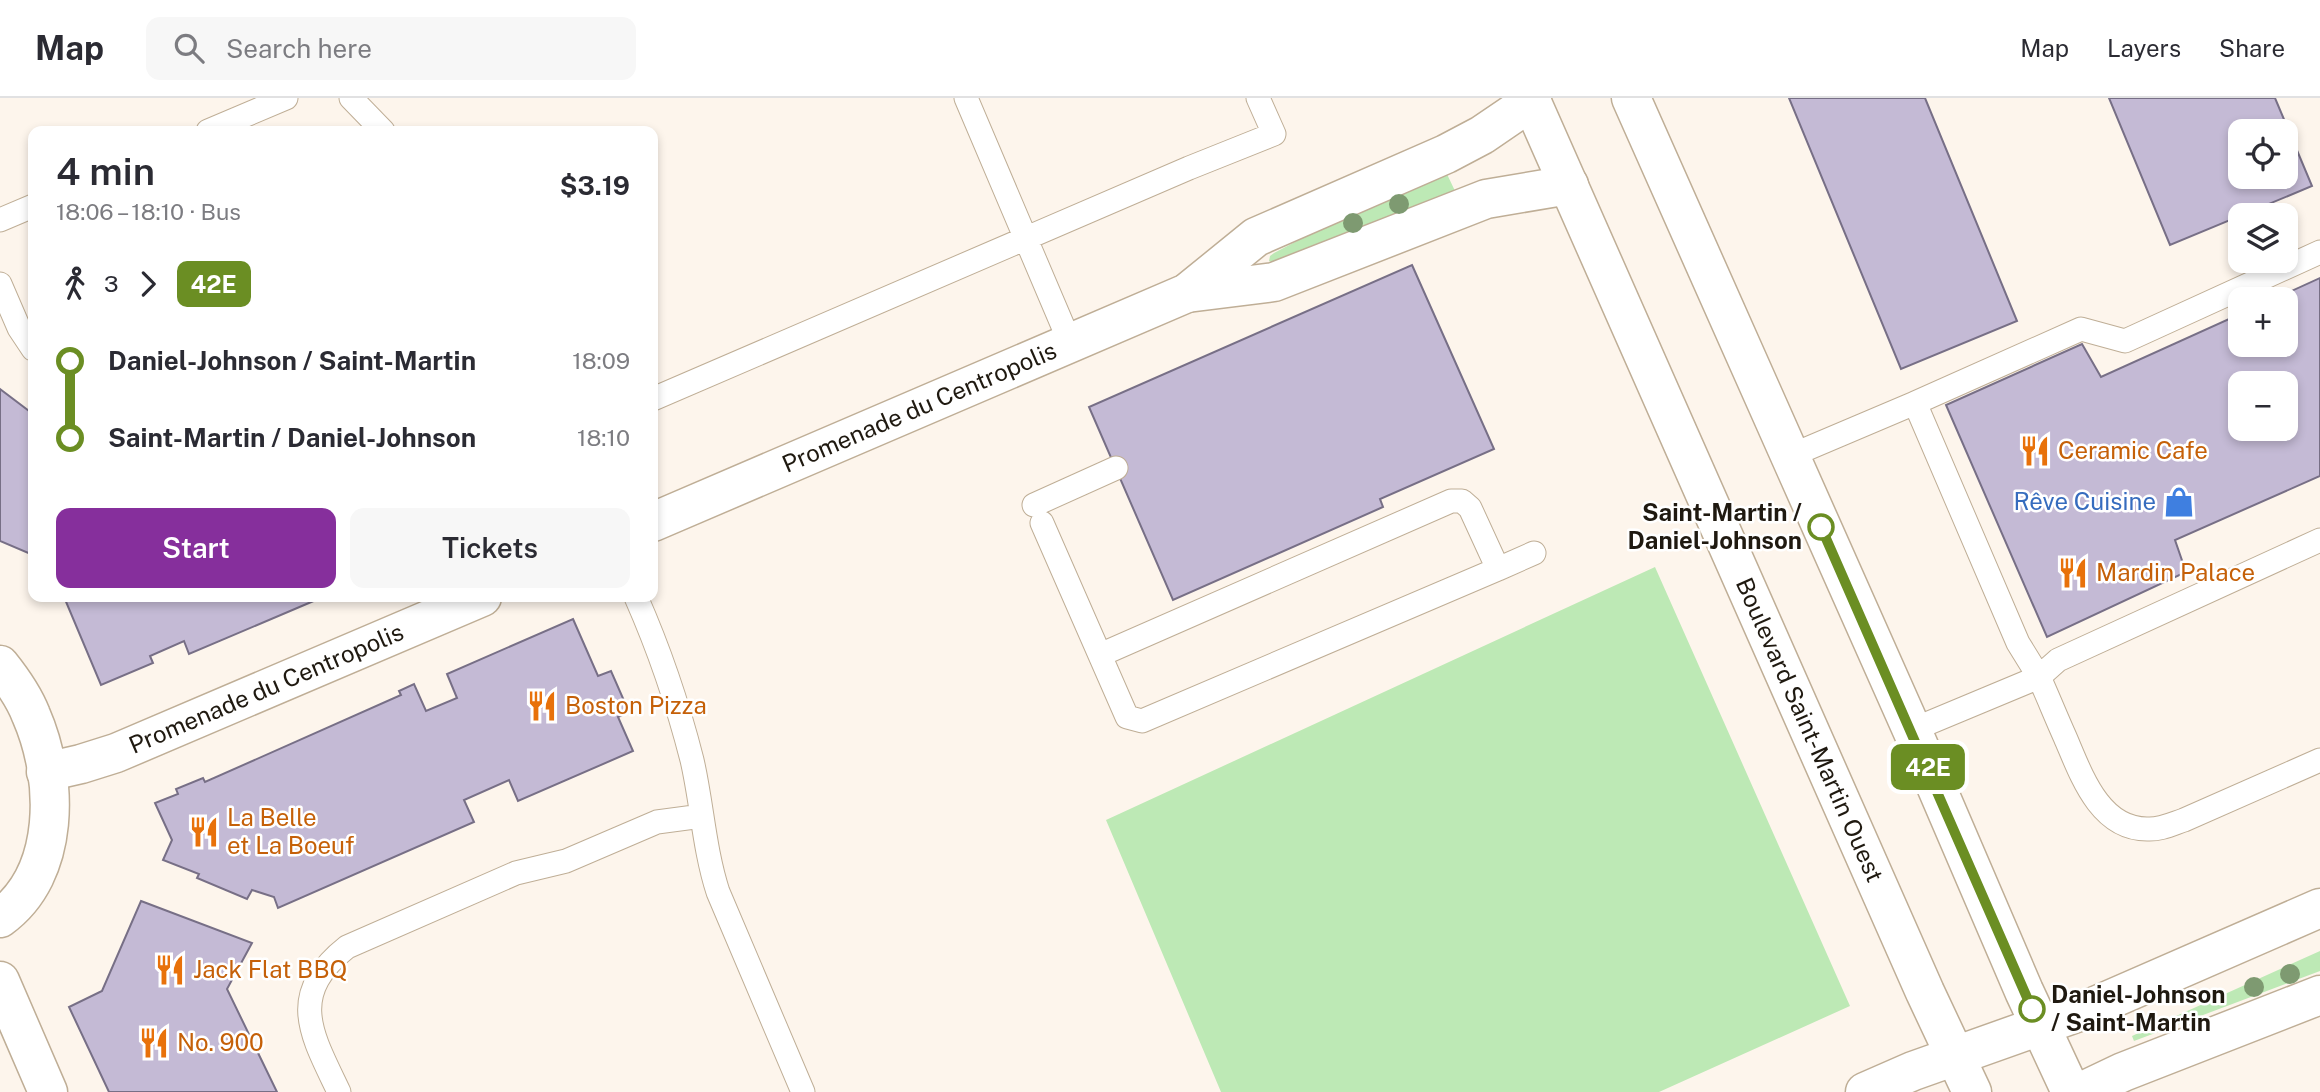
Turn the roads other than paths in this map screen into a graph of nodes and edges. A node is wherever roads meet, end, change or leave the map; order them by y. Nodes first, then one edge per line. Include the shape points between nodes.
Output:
1 (286, 98) edge
2 (351, 98) edge
3 (966, 98) edge
4 (1258, 98) edge
5 (1631, 98) edge
6 (1531, 99) edge
7 (220, 126) edge
8 (378, 126) edge
9 (1569, 185) junction
10 (28, 208) edge
11 (0, 220) edge
12 (1026, 239) junction
13 (2320, 252) edge
14 (0, 284) edge
15 (1187, 293) junction
16 (28, 342) edge
17 (1071, 345) junction
18 (658, 397) edge
19 (1915, 403) junction
20 (1790, 456) junction
21 (1116, 468) dead end
22 (658, 520) edge
23 (2320, 540) edge
24 (1534, 553) dead end
25 (1498, 569) junction
26 (470, 602) edge
27 (638, 602) edge
28 (1100, 655) junction
29 (0, 665) edge
30 (2039, 677) junction
31 (1912, 730) junction
32 (2320, 760) edge
33 (46, 772) junction
34 (702, 816) junction
35 (2320, 908) edge
36 (0, 918) edge
37 (0, 981) edge
38 (2320, 995) edge
39 (2040, 1026) junction
40 (1955, 1056) junction
41 (48, 1092) edge
42 (339, 1092) edge
43 (803, 1092) edge
44 (1865, 1092) edge
45 (1972, 1092) edge
46 (2071, 1092) edge
47 (2081, 1092) edge

1 - 7 lane
2 - 8 lane
3 - 12 lane
4 - 12 lane via 1274,134
5 - 20 street
6 - 9 street, Boulevard Saint-Martin Ouest
6 - 15 street, Promenade du Centropolis via 1482,135 1446,154 1256,237
9 - 15 street, Promenade du Centropolis via 1486,199 1274,282
9 - 40 street, Boulevard Saint-Martin Ouest
10 - 11 lane
12 - 17 lane
12 - 18 lane
13 - 19 lane via 2125,341 2081,329
14 - 16 lane
15 - 17 street, Promenade du Centropolis
17 - 22 street, Promenade du Centropolis
19 - 20 lane
19 - 30 lane via 2018,643
20 - 31 street
21 - 28 lane via 1038,514
23 - 30 lane via 2058,660
24 - 25 lane
25 - 28 lane via 1142,721 1127,717
25 - 28 lane via 1471,508 1462,501 1451,501
26 - 33 street, Promenade du Centropolis via 116,753
27 - 34 lane via 685,734
29 - 33 street via 31,715
30 - 31 lane
30 - 32 lane via 2095,800 2111,816 2137,828 2164,827
31 - 39 street
33 - 36 street via 43,858 27,893
34 - 42 lane via 657,822 566,861 516,873 347,947 319,975 309,1016 314,1041
34 - 43 lane via 724,910
35 - 39 street
37 - 41 street
38 - 47 street
39 - 40 street
39 - 46 street
40 - 44 street
40 - 45 street, Boulevard Saint-Martin Ouest

